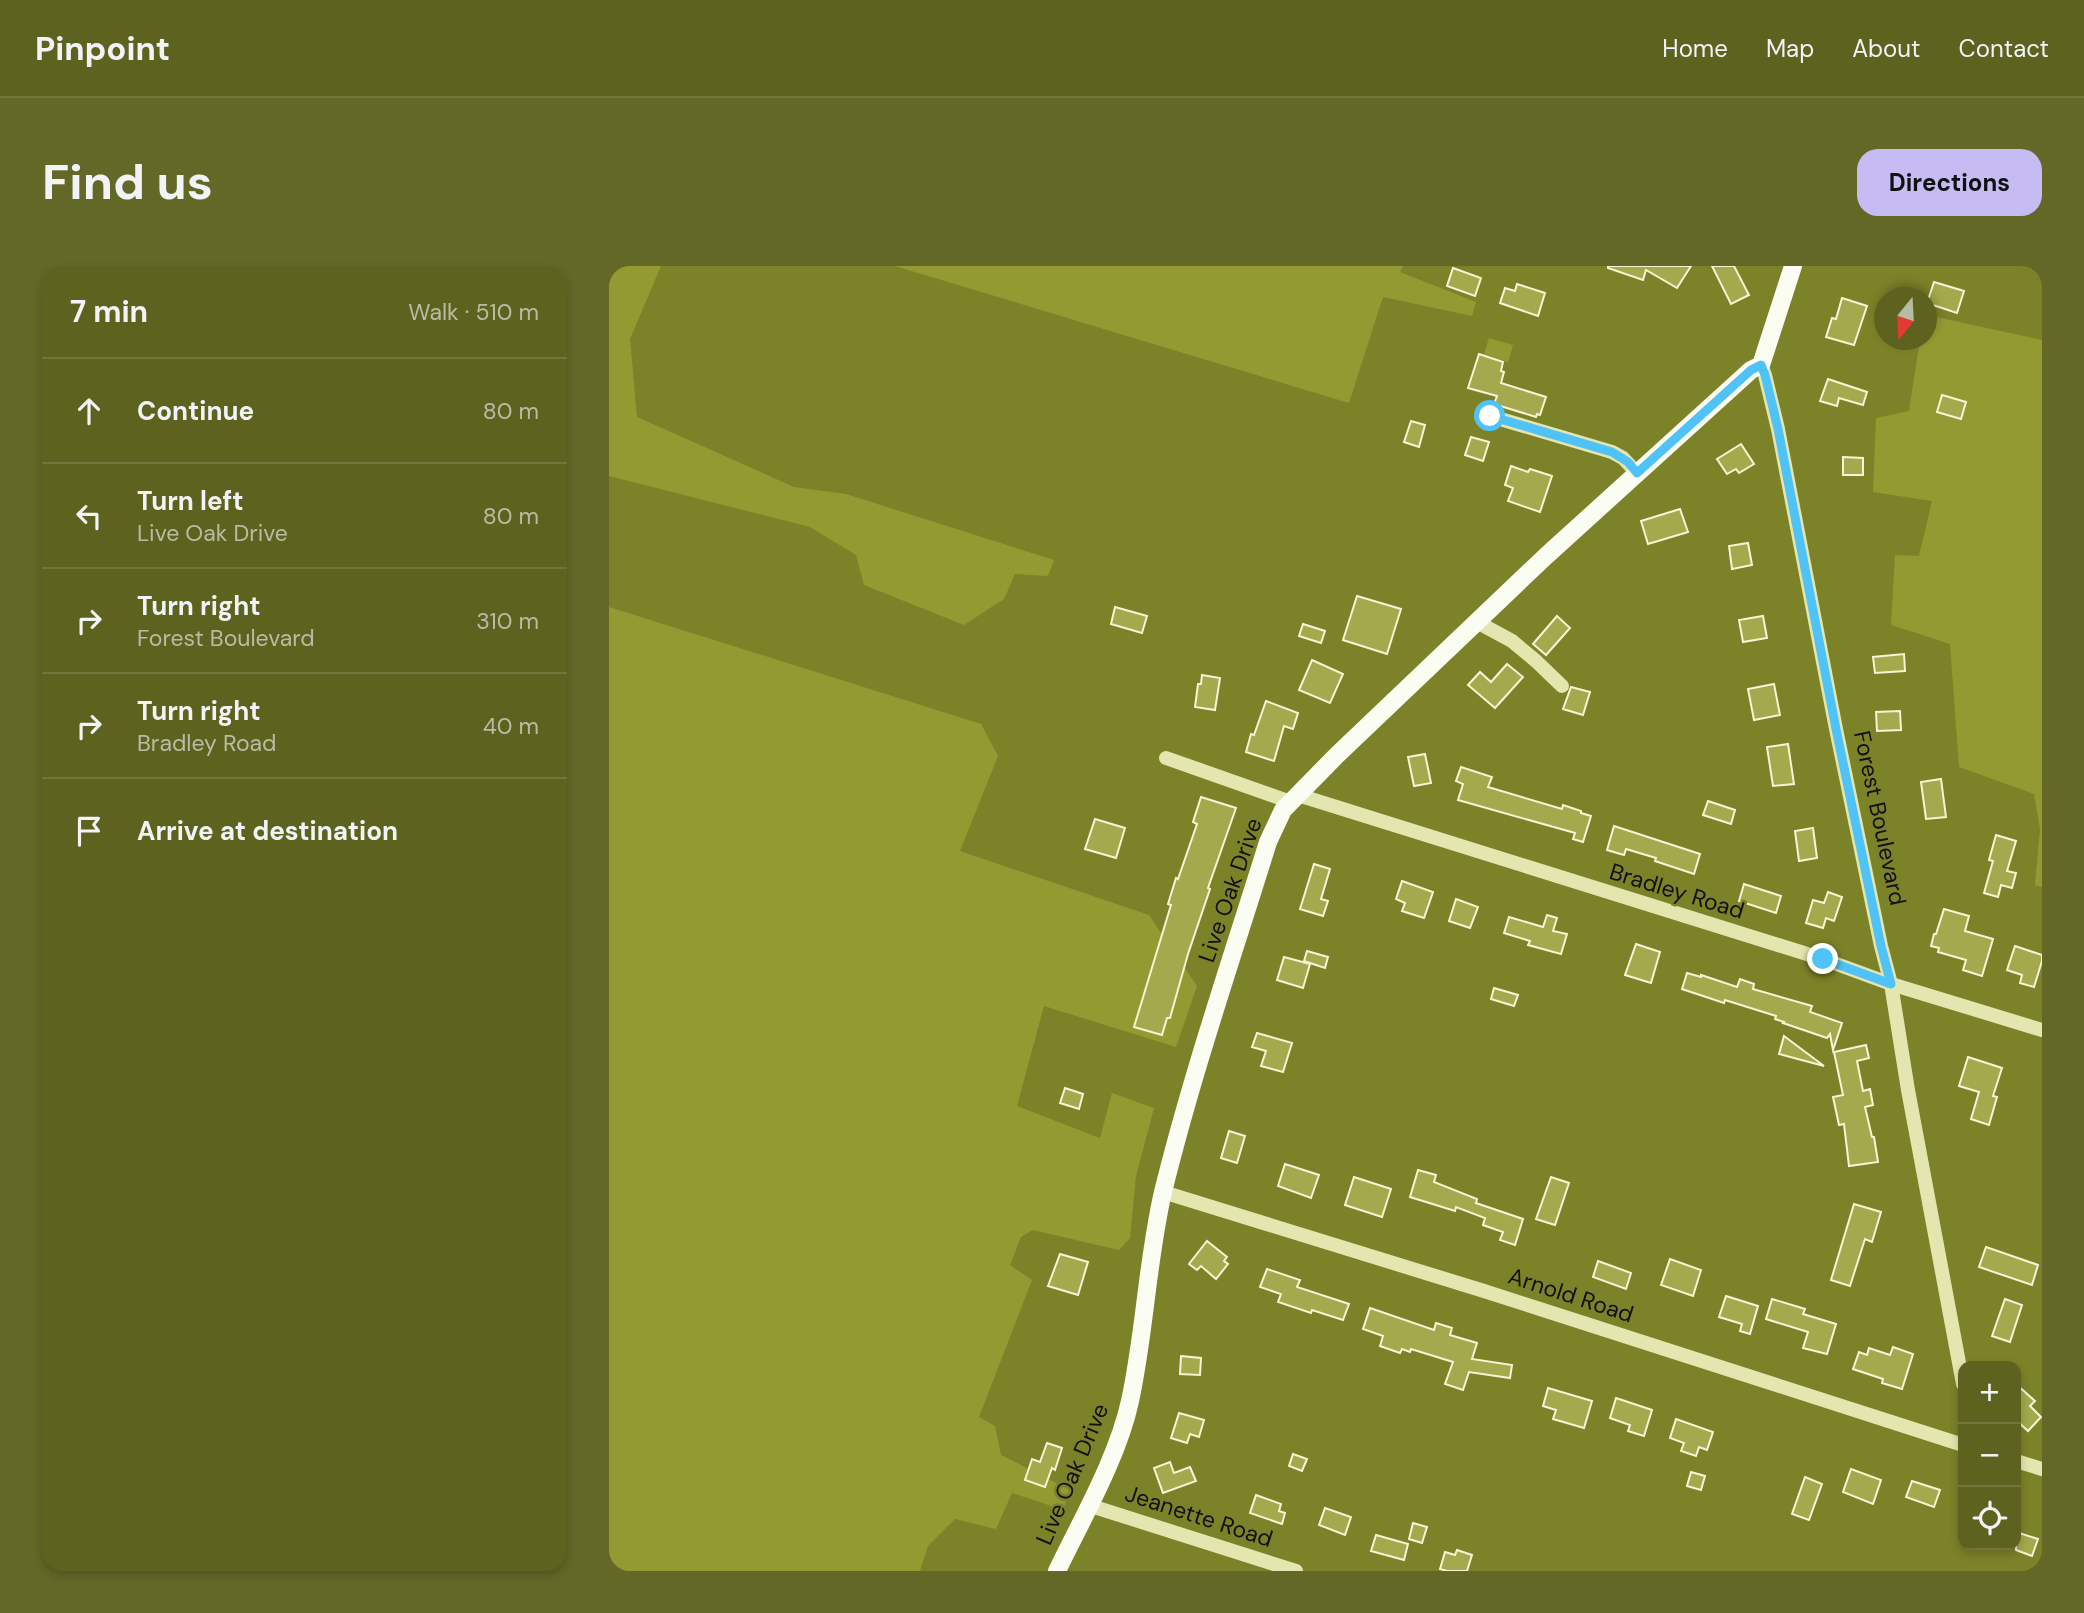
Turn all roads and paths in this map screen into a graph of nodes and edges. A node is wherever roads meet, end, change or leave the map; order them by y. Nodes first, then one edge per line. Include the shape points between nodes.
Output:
1 (1793, 266) edge
2 (1761, 365) junction
3 (1490, 416) dead end
4 (1637, 473) junction
5 (1477, 622) junction
6 (1562, 686) dead end
7 (1166, 758) dead end
8 (1295, 798) junction
9 (1891, 984) junction
10 (2042, 1030) edge
11 (1163, 1192) junction
12 (1959, 1361) edge
13 (1958, 1443) edge
14 (2021, 1463) edge
15 (2042, 1469) edge
16 (1088, 1505) junction
17 (1057, 1571) edge
18 (1296, 1571) edge

1 - 2 main road
2 - 4 main road, Live Oak Drive
2 - 9 street, Forest Boulevard
3 - 4 street via 1612,452
4 - 5 main road, Live Oak Drive
5 - 6 street via 1512,642
5 - 8 main road, Live Oak Drive
7 - 8 street, Bradley Road
8 - 9 street, Bradley Road via 1823,959
8 - 11 main road, Live Oak Drive via 1283,810 1268,842
9 - 10 street, Bradley Road
9 - 12 street, Forest Boulevard
11 - 13 street, Arnold Road
11 - 16 main road, Live Oak Drive via 1129,1403
14 - 15 street
16 - 17 main road, Live Oak Drive
16 - 18 street, Jeanette Road

